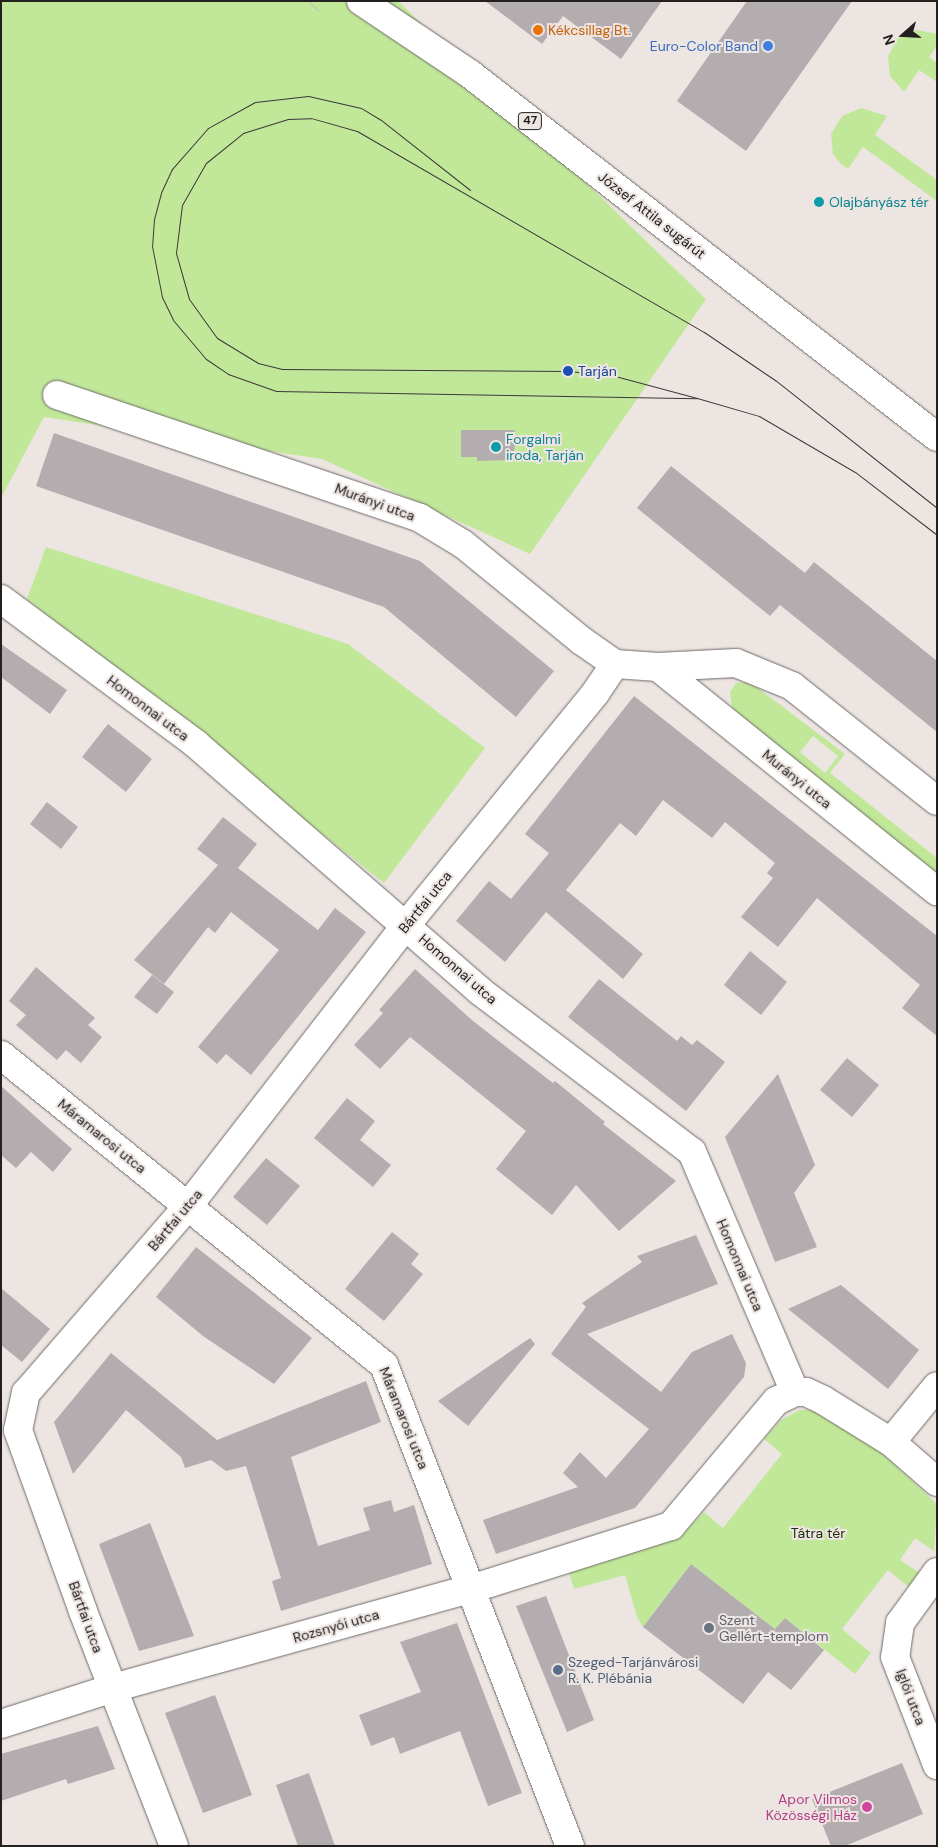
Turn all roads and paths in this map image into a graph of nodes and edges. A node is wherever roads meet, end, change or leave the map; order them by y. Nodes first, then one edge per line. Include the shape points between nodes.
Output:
1 (361, 1) edge
2 (57, 395) dead end
3 (937, 437) edge
4 (1, 599) edge
5 (615, 664) junction
6 (658, 666) junction
7 (937, 801) edge
8 (937, 891) edge
9 (406, 924) junction
10 (1, 1055) edge
11 (188, 1206) junction
12 (937, 1386) edge
13 (795, 1392) junction
14 (891, 1442) junction
15 (937, 1482) edge
16 (937, 1572) edge
17 (471, 1589) junction
18 (113, 1688) junction
19 (1, 1724) edge
20 (937, 1765) edge
21 (174, 1846) edge
22 (570, 1846) edge

1 - 3 street, József Attila sugárút / 47 via 470,74
2 - 5 street, Murányi utca via 420,518 463,544
4 - 9 street, Homonnai utca via 196,744
5 - 6 street
5 - 9 street, Bártfai utca via 596,692
6 - 7 street via 736,663 792,686
6 - 8 street, Murányi utca
9 - 11 street, Bártfai utca
9 - 13 street, Homonnai utca via 480,991 692,1152
10 - 11 street, Máramarosi utca
11 - 17 street, Máramarosi utca via 384,1365
11 - 18 street, Bártfai utca via 26,1393 18,1430
12 - 14 street
13 - 14 street via 806,1392 823,1400
13 - 17 street, Rozsnyói utca via 776,1401 671,1526
14 - 15 street
16 - 20 street, Iglói utca via 900,1623 895,1657
17 - 18 street, Rozsnyói utca
17 - 22 street, Máramarosi utca
18 - 19 street, Rozsnyói utca
18 - 21 street, Bártfai utca

